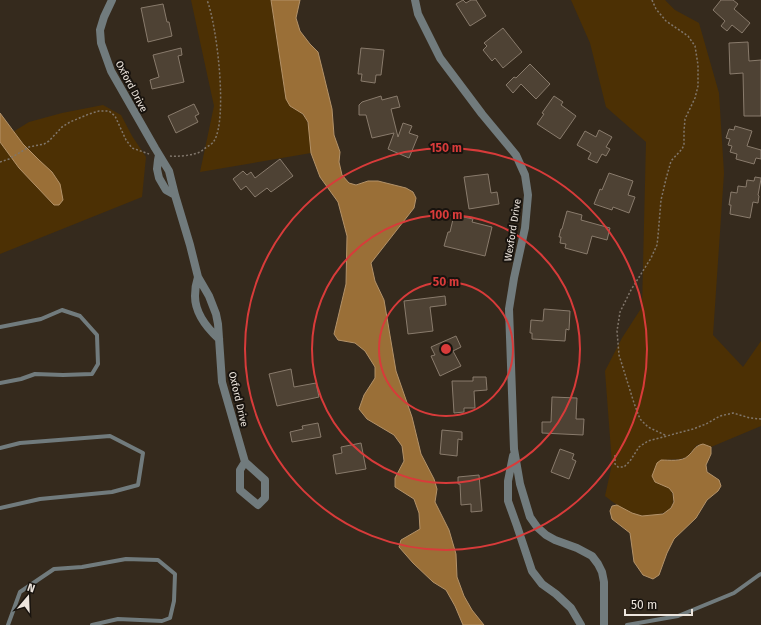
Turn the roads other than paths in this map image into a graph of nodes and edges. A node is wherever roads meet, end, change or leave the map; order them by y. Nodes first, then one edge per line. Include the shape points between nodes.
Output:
1 (112, 0) edge
2 (416, 0) edge
3 (159, 155) junction
4 (175, 195) junction
5 (198, 277) junction
6 (0, 327) edge
7 (219, 339) junction
8 (0, 383) edge
9 (0, 448) edge
10 (514, 449) junction
11 (245, 462) junction
12 (0, 508) edge
13 (761, 574) edge
14 (8, 625) edge
15 (92, 625) edge
16 (582, 625) edge
17 (604, 625) edge
18 (627, 625) edge

1 - 3 street, Oxford Drive via 100,30 102,43 111,71
2 - 10 street, Wexford Drive via 418,14 440,58 516,155 525,174 528,195 525,228 509,309
3 - 4 street, Oxford Drive via 169,171
3 - 4 street, Oxford Drive via 159,178 166,190
4 - 5 street, Oxford Drive
5 - 7 street, Oxford Drive via 216,314
5 - 7 street, Oxford Drive via 196,307 212,333
6 - 8 lane via 41,319 62,310 80,316 97,335 98,364 92,374 35,374
7 - 11 street, Oxford Drive via 222,382
9 - 12 lane via 20,443 110,436 143,454 138,485 112,492 40,499
10 - 16 street, Wexford Drive via 508,481 508,502 532,571 542,584 571,608
10 - 17 street, Wexford Drive via 526,506 537,527 555,540 592,556 598,564 604,582
11 - 11 street via 240,470 240,490 258,506 265,498 265,480
13 - 18 lane via 734,593 678,616
14 - 15 lane via 20,592 54,569 126,559 158,560 175,574 174,601 170,618 162,621 118,619

